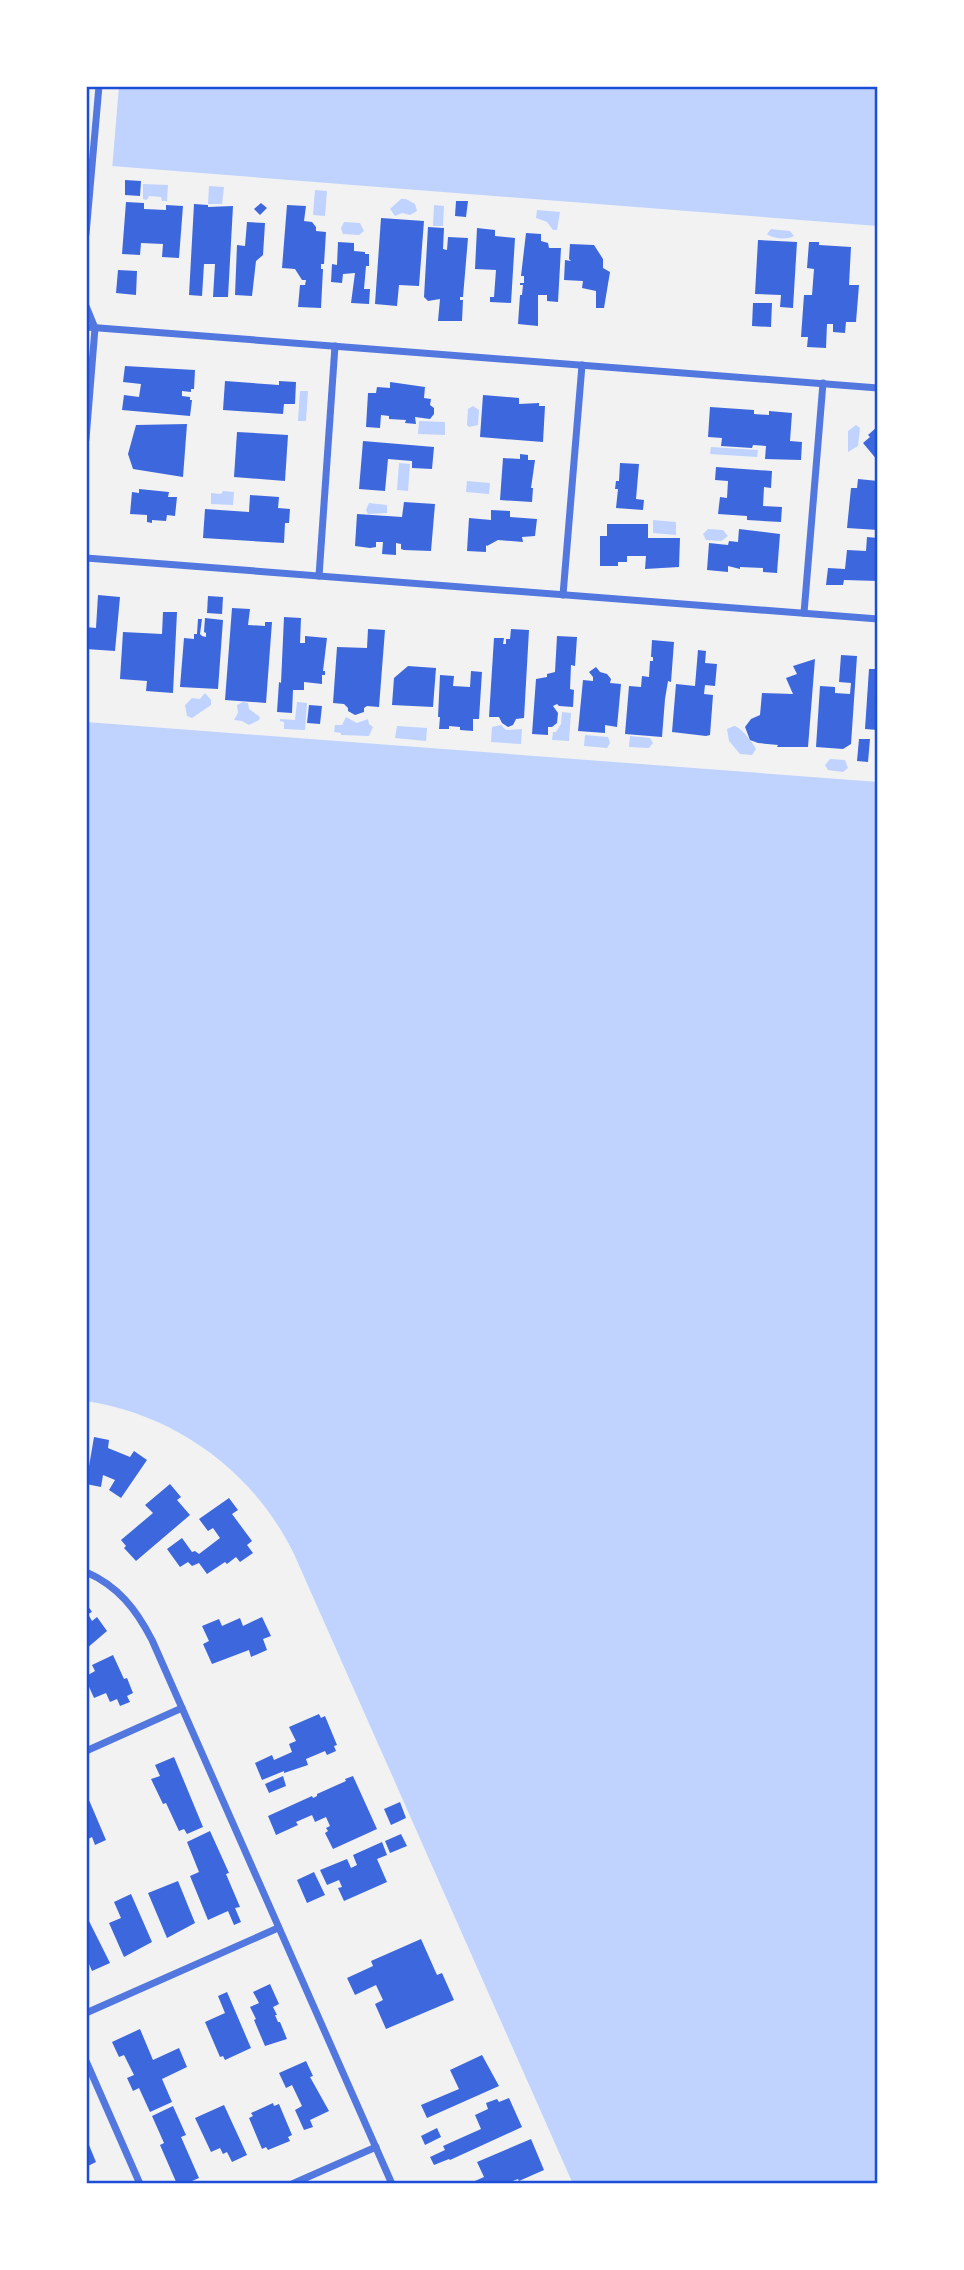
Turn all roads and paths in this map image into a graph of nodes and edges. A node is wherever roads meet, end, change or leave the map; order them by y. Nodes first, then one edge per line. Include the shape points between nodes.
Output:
1 (99, 86) edge
2 (86, 234) edge
3 (86, 306) edge
4 (86, 327) edge
5 (95, 328) junction
6 (335, 346) junction
7 (582, 365) junction
8 (823, 383) junction
9 (878, 388) edge
10 (86, 439) edge
11 (86, 558) edge
12 (319, 576) junction
13 (563, 595) junction
14 (804, 613) junction
15 (878, 619) edge
16 (86, 1572) edge
17 (182, 1708) junction
18 (86, 1751) edge
19 (278, 1927) junction
20 (86, 2013) edge
21 (86, 2062) edge
22 (376, 2147) junction
23 (140, 2184) edge
24 (292, 2184) edge
25 (392, 2184) edge

1 - 2 street
3 - 5 street
4 - 5 street
5 - 6 street
5 - 10 street
6 - 7 street
6 - 12 street
7 - 8 street
7 - 13 street
8 - 9 street
8 - 14 street
11 - 12 street
12 - 13 street
13 - 14 street
14 - 15 street
16 - 17 street via 117,1591 136,1612
17 - 18 street
17 - 19 street
19 - 20 street
19 - 22 street
21 - 23 street
22 - 24 street
22 - 25 street

